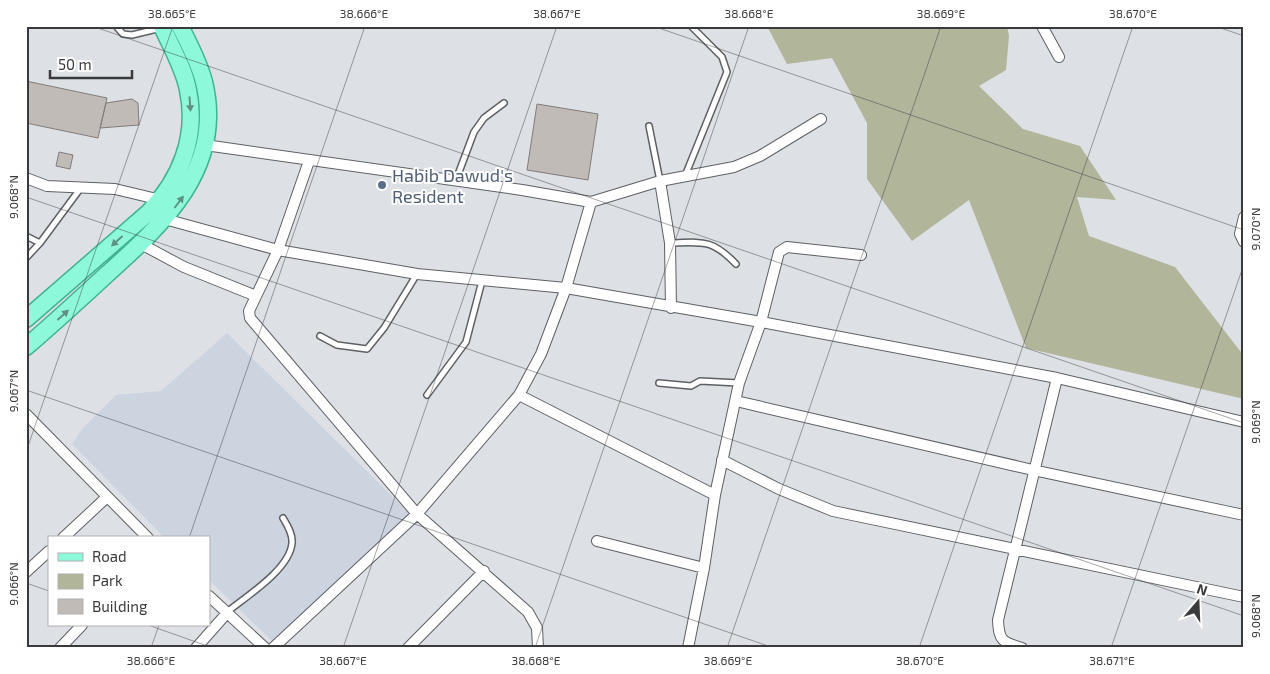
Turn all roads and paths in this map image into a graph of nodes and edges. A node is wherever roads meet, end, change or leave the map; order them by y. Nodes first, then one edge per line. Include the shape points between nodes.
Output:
1 (116, 26) edge
2 (136, 26) edge
3 (180, 26) edge
4 (691, 26) edge
5 (1042, 26) edge
6 (162, 27) edge
7 (139, 33) junction
8 (1059, 57) dead end
9 (504, 103) dead end
10 (821, 119) dead end
11 (649, 126) dead end
12 (205, 145) junction
13 (309, 161) junction
14 (685, 177) junction
15 (26, 178) edge
16 (456, 180) junction
17 (660, 181) junction
18 (80, 189) junction
19 (161, 200) junction
20 (591, 202) junction
21 (148, 213) junction
22 (1244, 217) edge
23 (164, 219) junction
24 (26, 236) edge
25 (1244, 242) edge
26 (40, 243) junction
27 (670, 243) junction
28 (141, 244) junction
29 (278, 250) junction
30 (861, 255) dead end
31 (26, 258) edge
32 (736, 264) dead end
33 (417, 274) junction
34 (482, 281) junction
35 (566, 288) junction
36 (256, 296) junction
37 (671, 308) junction
38 (26, 319) edge
39 (760, 322) junction
40 (320, 336) dead end
41 (26, 347) edge
42 (1057, 378) junction
43 (660, 383) dead end
44 (739, 383) junction
45 (427, 395) dead end
46 (519, 395) junction
47 (736, 401) junction
48 (26, 414) edge
49 (1244, 422) edge
50 (722, 460) junction
51 (1033, 470) junction
52 (715, 494) junction
53 (107, 497) junction
54 (417, 514) junction
55 (1244, 515) edge
56 (283, 518) dead end
57 (65, 536) edge
58 (146, 536) edge
59 (598, 541) dead end
60 (1014, 549) junction
61 (48, 552) edge
62 (704, 568) junction
63 (484, 571) junction
64 (26, 572) edge
65 (210, 597) edge
66 (1244, 597) edge
67 (227, 613) junction
68 (81, 626) edge
69 (1004, 645) edge
70 (60, 648) edge
71 (196, 648) edge
72 (265, 648) edge
73 (273, 648) edge
74 (408, 648) edge
75 (538, 648) edge
76 (688, 648) edge
77 (1022, 648) edge

1 - 7 lane via 124,34
2 - 7 lane
3 - 12 main road via 204,82 208,118
4 - 14 lane via 722,57 727,72
5 - 8 street
6 - 7 lane
6 -> 19 main road via 189,91 191,125 177,175
9 - 16 lane via 484,118 474,132
10 - 14 street via 734,168
11 - 17 lane
12 - 13 street
23 -> 12 main road via 185,194
13 - 16 street
13 - 29 street
14 - 17 street
15 - 18 street via 47,186
16 - 20 street
17 - 20 street
17 - 27 street
18 - 19 street via 115,189
18 - 26 lane
19 - 21 main road
20 - 35 street
21 - 23 street
21 -> 38 main road
22 - 25 street via 1240,234
23 - 28 main road
23 - 29 street
24 - 26 lane
26 - 31 lane
27 - 32 lane via 703,242 721,248
27 - 37 street
28 - 36 street via 184,267
41 -> 28 main road
29 - 33 street
29 - 36 street
30 - 39 street via 787,247 779,252
33 - 34 street
33 - 40 lane via 367,349 337,345
34 - 35 street
34 - 45 lane via 466,342
35 - 37 street
35 - 46 street via 541,354
36 - 54 street via 249,312 254,325
37 - 39 street
39 - 42 street
39 - 44 street
42 - 49 street
42 - 51 street
43 - 44 lane via 691,386 700,381
44 - 47 street
46 - 52 street
46 - 54 street
47 - 50 street
47 - 51 street
48 - 53 street
50 - 52 street
50 - 60 street via 779,490 833,512
51 - 55 street
51 - 60 street
52 - 62 street
53 - 57 street
53 - 58 street
54 - 63 street
54 - 73 street
56 - 67 lane via 292,542 282,567
59 - 62 street
60 - 66 street
60 - 69 street via 998,620 998,635
61 - 64 street
62 - 76 street
63 - 74 street
63 - 75 street via 528,612 537,628
65 - 67 street
67 - 71 street
67 - 72 street
68 - 70 street
69 - 77 street

